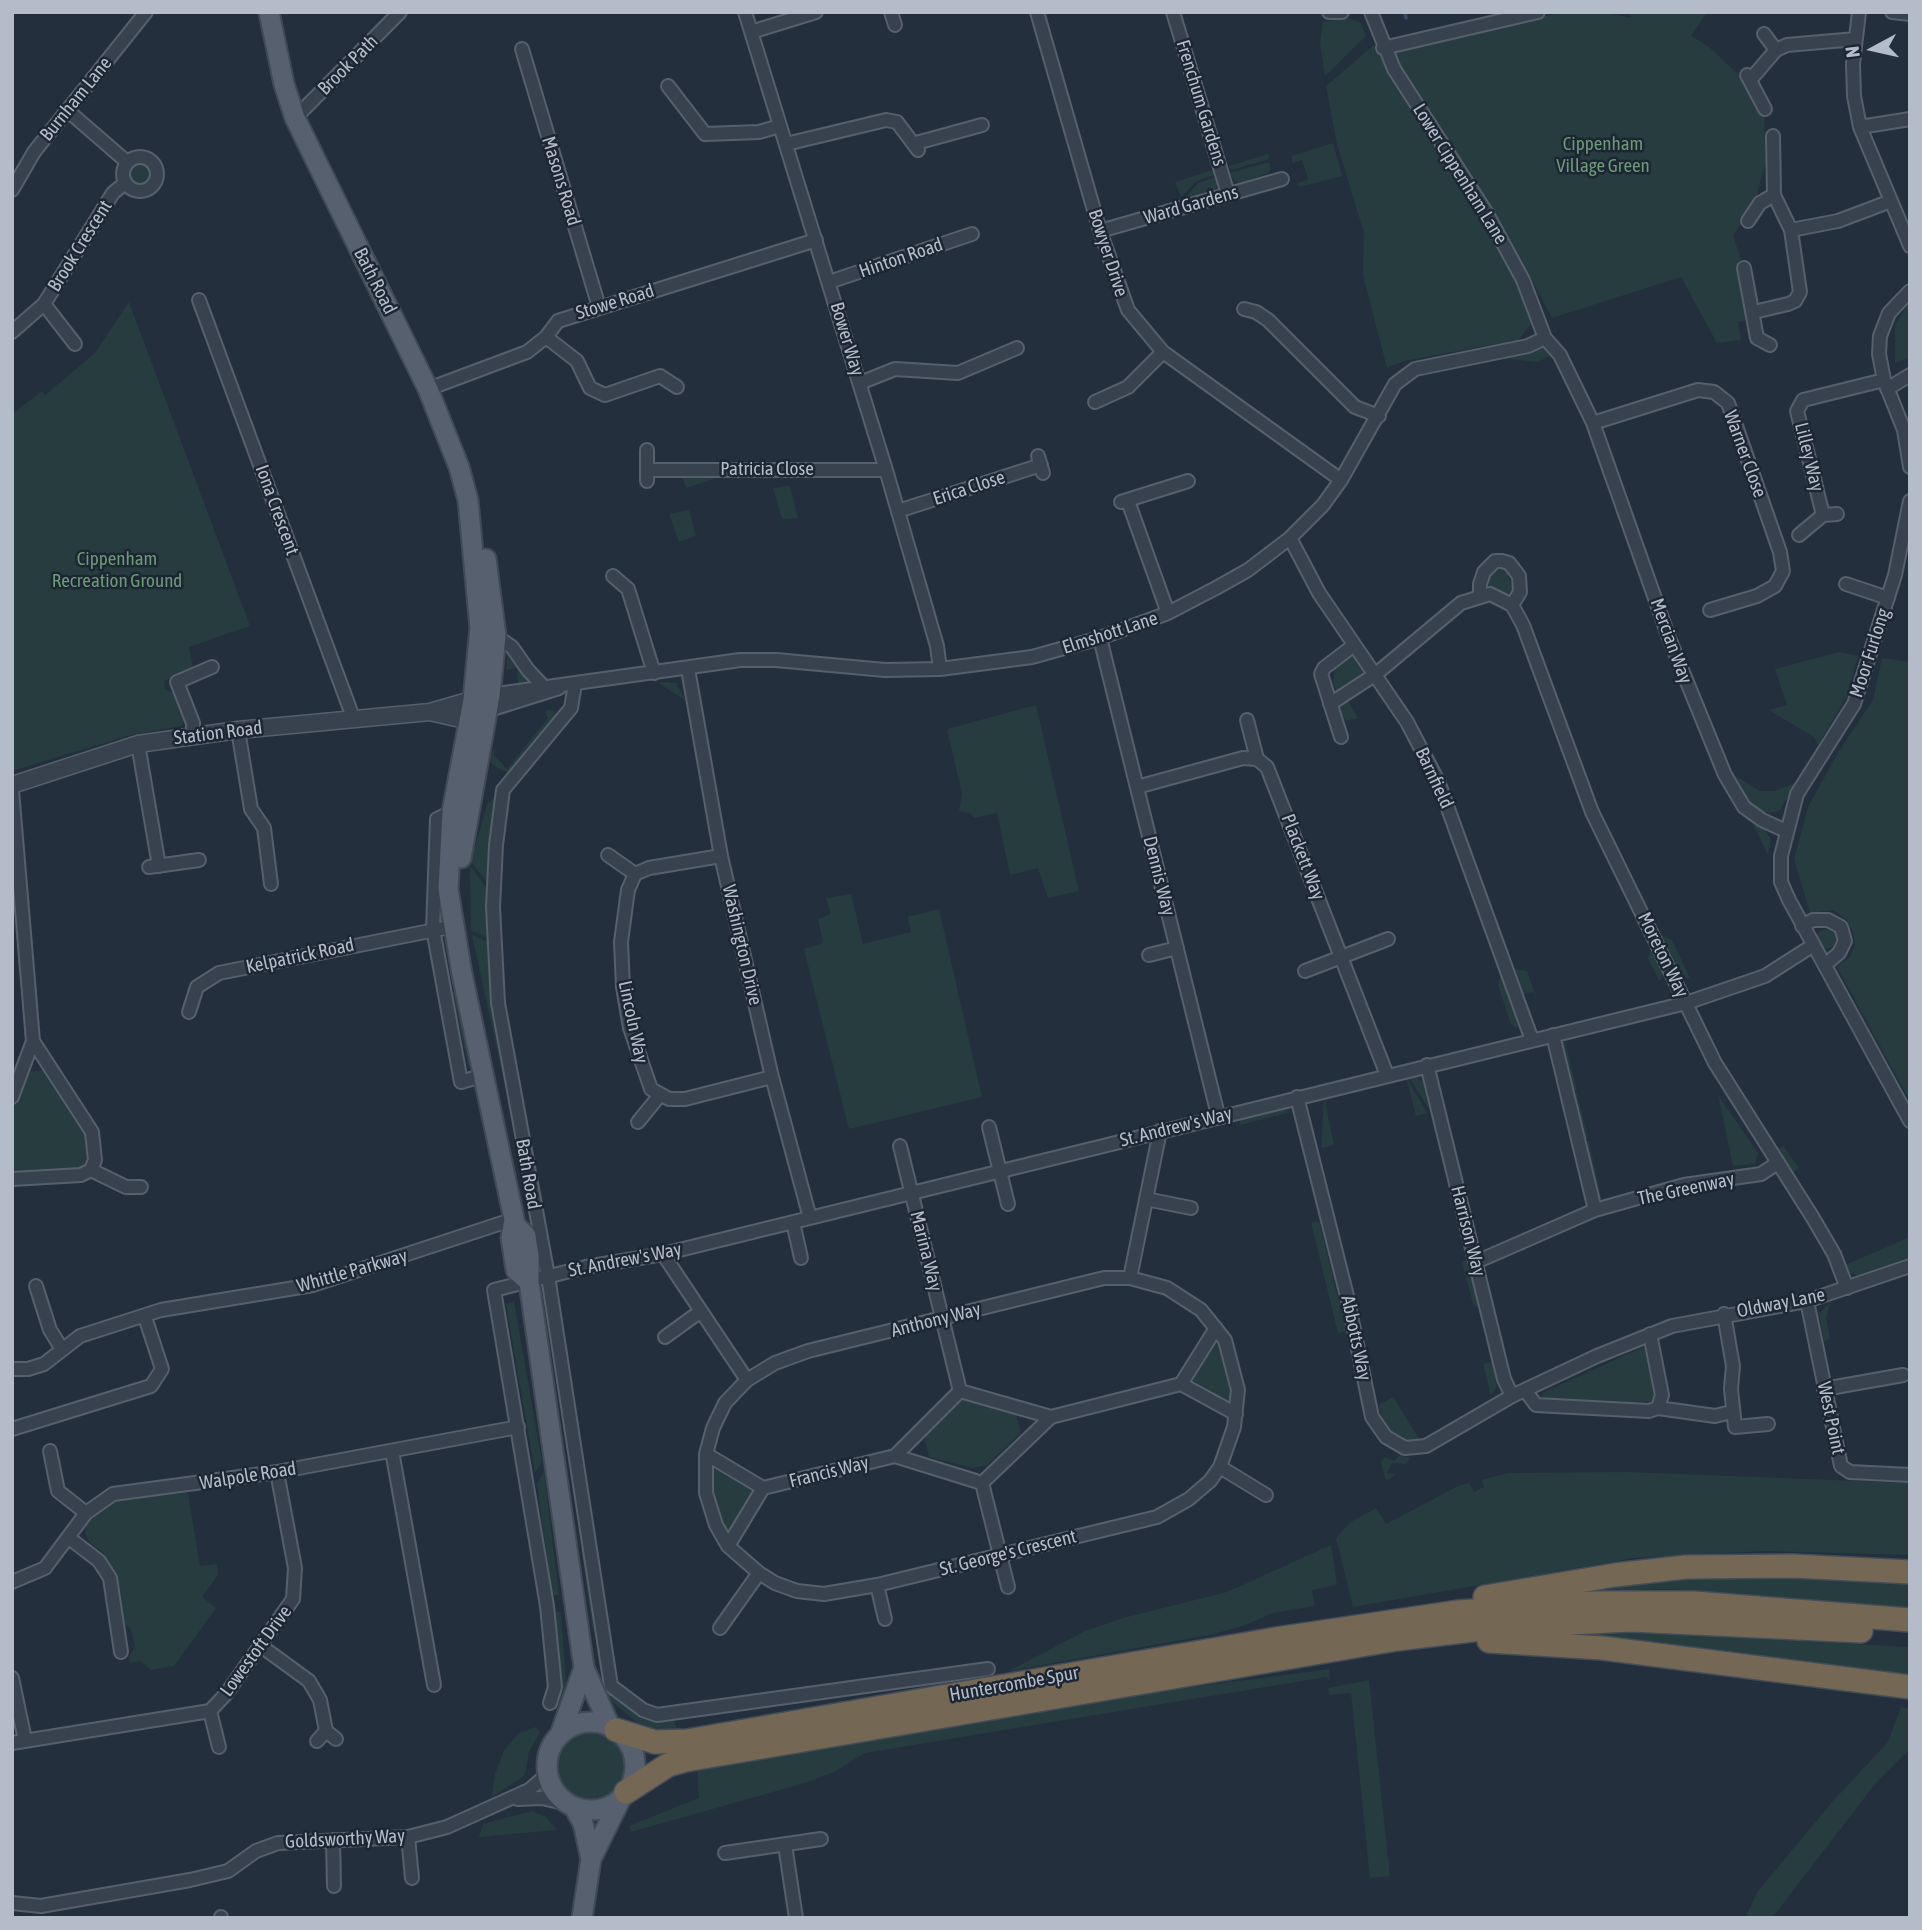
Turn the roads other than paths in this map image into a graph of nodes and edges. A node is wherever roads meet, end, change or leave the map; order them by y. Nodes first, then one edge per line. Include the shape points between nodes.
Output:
1 (146, 12) edge
2 (272, 12) edge
3 (400, 12) edge
4 (745, 12) edge
5 (816, 12) edge
6 (1037, 12) edge
7 (1173, 12) edge
8 (1329, 12) edge
9 (1342, 12) edge
10 (1371, 12) edge
11 (1538, 12) edge
12 (1859, 12) edge
13 (1892, 12) edge
14 (1910, 13) edge
15 (751, 32) junction
16 (1764, 34) dead end
17 (1856, 39) junction
18 (1382, 48) junction
19 (1776, 50) junction
20 (520, 54) dead end
21 (668, 86) dead end
22 (1765, 108) dead end
23 (67, 110) junction
24 (295, 118) junction
25 (1910, 119) edge
26 (982, 125) dead end
27 (780, 126) junction
28 (1860, 127) junction
29 (1773, 136) dead end
30 (786, 144) junction
31 (127, 162) junction
32 (1282, 180) dead end
33 (125, 183) junction
34 (12, 190) edge
35 (1228, 194) junction
36 (1774, 195) junction
37 (1891, 201) junction
38 (1748, 221) dead end
39 (1791, 230) junction
40 (1100, 231) junction
41 (972, 234) dead end
42 (816, 240) junction
43 (1910, 246) edge
44 (1744, 268) dead end
45 (829, 282) junction
46 (1910, 291) edge
47 (200, 300) dead end
48 (44, 304) junction
49 (599, 307) junction
50 (1244, 309) dead end
51 (1754, 312) junction
52 (12, 332) edge
53 (546, 337) junction
54 (1545, 338) junction
55 (75, 344) dead end
56 (1770, 345) dead end
57 (1017, 348) dead end
58 (1163, 352) junction
59 (1910, 375) edge
60 (860, 383) junction
61 (1885, 384) junction
62 (677, 387) dead end
63 (428, 389) junction
64 (1095, 402) dead end
65 (1379, 416) junction
66 (1593, 423) junction
67 (647, 450) dead end
68 (1041, 464) dead end
69 (1910, 467) edge
70 (886, 470) junction
71 (1341, 480) junction
72 (1188, 481) dead end
73 (1910, 501) edge
74 (898, 511) junction
75 (1837, 514) dead end
76 (1823, 515) junction
77 (472, 526) junction
78 (1799, 535) dead end
79 (1290, 538) junction
80 (1895, 575) junction
81 (613, 576) dead end
82 (1910, 580) edge
83 (1846, 584) dead end
84 (1480, 596) junction
85 (1888, 598) junction
86 (1512, 605) junction
87 (1719, 612) dead end
88 (1168, 614) junction
89 (496, 636) junction
90 (1100, 638) junction
91 (1354, 645) junction
92 (212, 667) dead end
93 (688, 669) junction
94 (940, 669) junction
95 (654, 673) junction
96 (1376, 674) junction
97 (570, 685) junction
98 (543, 686) junction
99 (483, 702) junction
100 (1330, 704) junction
101 (430, 712) junction
102 (354, 720) junction
103 (1247, 720) dead end
104 (469, 721) junction
105 (237, 730) junction
106 (194, 736) junction
107 (1341, 737) dead end
108 (138, 744) junction
109 (1257, 759) junction
110 (12, 785) edge
111 (1137, 788) junction
112 (12, 790) edge
113 (452, 812) junction
114 (1786, 831) junction
115 (608, 855) dead end
116 (721, 856) junction
117 (199, 860) dead end
118 (635, 874) junction
119 (271, 884) dead end
120 (455, 922) junction
121 (1802, 926) junction
122 (432, 929) junction
123 (1388, 939) dead end
124 (1812, 946) junction
125 (1177, 948) junction
126 (1149, 955) dead end
127 (1340, 957) junction
128 (1825, 965) junction
129 (1305, 971) dead end
130 (1686, 1003) junction
131 (189, 1012) dead end
132 (1553, 1035) junction
133 (1532, 1040) junction
134 (33, 1041) junction
135 (1427, 1065) junction
136 (484, 1075) junction
137 (1387, 1075) junction
138 (772, 1077) junction
139 (660, 1095) junction
140 (12, 1097) edge
141 (1297, 1097) junction
142 (1218, 1115) junction
143 (1910, 1121) edge
144 (638, 1122) dead end
145 (989, 1127) dead end
146 (1160, 1130) junction
147 (900, 1146) dead end
148 (1776, 1164) junction
149 (91, 1170) junction
150 (1000, 1170) junction
151 (12, 1179) edge
152 (141, 1187) dead end
153 (912, 1193) junction
154 (1146, 1199) junction
155 (1008, 1204) dead end
156 (1191, 1208) dead end
157 (1595, 1210) junction
158 (810, 1218) junction
159 (514, 1222) junction
160 (793, 1222) junction
161 (663, 1254) junction
162 (801, 1258) dead end
163 (1476, 1262) junction
164 (1910, 1266) edge
165 (1129, 1278) junction
166 (539, 1279) junction
167 (36, 1286) dead end
168 (1847, 1288) junction
169 (1807, 1301) junction
170 (701, 1311) junction
171 (1724, 1314) junction
172 (145, 1317) junction
173 (943, 1319) junction
174 (1216, 1328) junction
175 (1650, 1334) junction
176 (665, 1337) dead end
177 (62, 1349) junction
178 (12, 1369) edge
179 (1903, 1375) dead end
180 (747, 1380) junction
181 (1181, 1384) junction
182 (1824, 1389) junction
183 (1525, 1390) junction
184 (960, 1391) junction
185 (1512, 1396) junction
186 (1658, 1408) junction
187 (1727, 1413) dead end
188 (1237, 1414) junction
189 (1051, 1417) junction
190 (1768, 1424) dead end
191 (518, 1427) junction
192 (12, 1429) edge
193 (50, 1451) dead end
194 (392, 1451) junction
195 (706, 1454) junction
196 (895, 1456) junction
197 (1220, 1467) junction
198 (277, 1472) junction
199 (1910, 1475) edge
200 (982, 1483) junction
201 (763, 1488) junction
202 (1266, 1496) dead end
203 (86, 1513) junction
204 (69, 1538) junction
205 (728, 1546) junction
206 (1000, 1555) junction
207 (1910, 1572) edge
208 (759, 1573) junction
209 (12, 1582) edge
210 (877, 1585) junction
211 (1008, 1587) dead end
212 (1414, 1618) junction
213 (885, 1619) dead end
214 (1910, 1620) edge
215 (720, 1628) dead end
216 (1910, 1635) edge
217 (605, 1637) junction
218 (133, 1638) dead end
219 (1397, 1639) junction
220 (581, 1640) junction
221 (261, 1646) junction
222 (584, 1668) junction
223 (988, 1670) dead end
224 (12, 1678) edge
225 (434, 1685) dead end
226 (1910, 1687) edge
227 (550, 1703) dead end
228 (211, 1711) junction
229 (613, 1728) junction
230 (560, 1735) junction
231 (326, 1737) dead end
232 (19, 1742) edge
233 (219, 1747) dead end
234 (547, 1766) junction
235 (624, 1795) junction
236 (514, 1799) junction
237 (571, 1805) junction
238 (408, 1837) junction
239 (333, 1839) junction
240 (821, 1839) dead end
241 (785, 1845) junction
242 (725, 1853) dead end
243 (591, 1859) junction
244 (412, 1878) dead end
245 (334, 1886) dead end
246 (12, 1903) edge
247 (582, 1918) edge
248 (796, 1918) edge

1 - 23 street, Burnham Lane
2 - 24 main road, Bath Road
3 - 24 street, Brook Path
4 - 15 street, Bower Way
5 - 15 street
6 - 40 street, Bowyer Drive
7 - 35 street, Frenchum Gardens
8 - 9 street
10 - 18 street, Lower Cippenham Lane
11 - 18 street
12 - 17 street
13 - 14 street
15 - 27 street, Bower Way
16 - 19 street
17 - 19 street
17 - 28 street via 1854,96
18 - 54 street, Lower Cippenham Lane via 1490,220 1523,280
19 - 22 street via 1748,76
20 - 49 street, Masons Road
21 - 27 street via 705,134 759,132
23 - 31 street, Brook Crescent
23 - 34 street, Burnham Lane
24 - 63 main road, Bath Road
25 - 28 street
26 - 30 street via 917,146 897,122 886,120
27 - 30 street, Bower Way
28 - 37 street
29 - 36 street
30 - 42 street, Bower Way
31 - 33 street, Brook Crescent via 122,176
31 - 33 street, Brook Crescent via 145,157 158,172 154,185 142,191
32 - 35 street, Ward Gardens
33 - 48 street, Brook Crescent via 113,194
35 - 40 street, Ward Gardens
36 - 38 street via 1760,203
36 - 39 street
37 - 39 street via 1838,221
37 - 43 street
39 - 51 street via 1800,292 1795,301
40 - 58 street, Bowyer Drive via 1128,310
41 - 45 street, Hinton Road
42 - 45 street, Bower Way
42 - 49 street, Stowe Road
44 - 51 street
45 - 60 street, Bower Way
46 - 61 street via 1889,313 1880,336
47 - 102 street, Iona Crescent
48 - 52 street
48 - 55 street, Brook Crescent
49 - 53 street, Stowe Road via 558,321
50 - 65 street via 1271,316 1355,407
51 - 56 street via 1757,338
53 - 62 street via 577,361 590,388 605,395 660,376
53 - 63 street, Stowe Road via 527,352
54 - 65 street, Elmshott Lane via 1528,346 1415,369 1395,384
54 - 66 street, Mercian Way via 1560,355
57 - 60 street via 958,373 895,369
58 - 64 street via 1128,387
58 - 71 street, Bowyer Drive
59 - 61 street, Lilley Way
60 - 70 street, Bower Way
61 - 69 street via 1904,430
61 - 76 street, Lilley Way via 1803,400 1797,411
63 - 77 main road, Bath Road via 459,467
65 - 71 street, Elmshott Lane
66 - 87 street, Warner Close via 1698,390 1714,391 1728,404 1783,570 1775,586
66 - 114 street, Mercian Way via 1673,651 1725,775 1744,807
67 - 70 street, Patricia Close via 647,475
68 - 74 street, Erica Close
70 - 74 street, Bower Way
71 - 79 street, Elmshott Lane
72 - 88 street via 1124,501
73 - 80 street, Moor Furlong
74 - 94 street, Bower Way
75 - 76 street, Lilley Way
76 - 78 street, Lilley Way
77 - 89 main road, Bath Road via 486,555
77 - 99 main road, Bath Road
79 - 88 street, Elmshott Lane via 1248,570
79 - 91 street, Barnfield
80 - 82 street
80 - 85 street, Moor Furlong
81 - 95 street via 628,589
83 - 85 street
84 - 86 street via 1490,594
84 - 86 street via 1484,572 1495,561 1502,561 1519,576 1520,592
84 - 96 street via 1461,603
85 - 114 street, Moor Furlong via 1854,704 1797,794
86 - 130 street, Moreton Way via 1592,812
88 - 90 street, Elmshott Lane
89 - 98 street via 512,647
89 - 99 main road, Bath Road
90 - 94 street, Elmshott Lane via 1032,657
90 - 111 street, Dennis Way
91 - 96 street, Barnfield
91 - 100 street via 1321,674
92 - 106 street via 177,682
93 - 94 street, Elmshott Lane via 740,660 776,660 885,670
93 - 95 street, Elmshott Lane
93 - 116 street, Washington Drive
95 - 97 street, Elmshott Lane
96 - 100 street
96 - 133 street, Barnfield via 1438,781
97 - 98 street, Elmshott Lane
97 - 99 street, Elmshott Lane
97 - 166 street, Bath Road via 571,708 503,790 496,845 493,907 498,1003
98 - 99 street, Elmshott Lane
99 - 101 street, Station Road
99 - 104 main road, Bath Road
99 - 120 main road, Bath Road via 461,845
100 - 107 street
101 - 102 street, Station Road
101 - 104 street, Station Road
102 - 105 street, Station Road
103 - 109 street
104 - 113 main road, Bath Road
105 - 106 street, Station Road
105 - 119 street via 251,809 264,828
106 - 108 street, Station Road
108 - 110 street, Station Road
108 - 117 street via 154,867
109 - 111 street via 1230,760
109 - 127 street, Plackett Way via 1274,781
111 - 125 street, Dennis Way
112 - 134 street
113 - 120 main road, Bath Road via 448,889
113 - 122 street via 437,819
114 - 121 street via 1782,883
115 - 118 street
116 - 118 street
116 - 138 street, Washington Drive
118 - 139 street, Lincoln Way via 628,890 621,942 622,988 642,1069 651,1089
120 - 122 street, Kelpatrick Road
120 - 136 main road, Bath Road
121 - 124 street
121 - 128 street via 1828,920 1842,927 1846,941
122 - 131 street, Kelpatrick Road via 219,973 197,988
122 - 136 street via 461,1082
123 - 127 street
124 - 128 street
124 - 130 street, St. Andrew's Way via 1765,976
125 - 126 street
125 - 142 street, Dennis Way
127 - 129 street
127 - 137 street, Plackett Way
128 - 143 street
130 - 132 street, St. Andrew's Way
130 - 148 street, Moreton Way via 1715,1063
132 - 133 street, St. Andrew's Way
132 - 157 street
133 - 135 street, St. Andrew's Way
134 - 140 street
134 - 149 street via 92,1132 95,1160
135 - 137 street, St. Andrew's Way
135 - 163 street, Harrison Way
136 - 159 main road, Bath Road
137 - 141 street, St. Andrew's Way
138 - 139 street via 685,1099
138 - 158 street, Washington Drive
139 - 144 street
141 - 142 street, St. Andrew's Way
141 - 185 street, Abbotts Way via 1372,1417 1386,1437 1405,1448 1426,1446
142 - 146 street, St. Andrew's Way
145 - 150 street
146 - 150 street, St. Andrew's Way
146 - 154 street
147 - 153 street, Marina Way
148 - 157 street, The Greenway via 1761,1174 1684,1185
148 - 168 street, Moreton Way via 1834,1254
149 - 151 street via 81,1175
149 - 152 street via 126,1187
150 - 153 street, St. Andrew's Way
150 - 155 street
153 - 158 street, St. Andrew's Way
153 - 173 street, Marina Way
154 - 156 street
154 - 165 street
157 - 163 street, The Greenway
158 - 160 street, St. Andrew's Way
159 - 166 main road, Bath Road via 526,1236
159 - 172 street, Whittle Parkway via 313,1285 161,1310
160 - 161 street, St. Andrew's Way
160 - 162 street
161 - 166 street, St. Andrew's Way
161 - 170 street
163 - 185 street, Harrison Way
164 - 168 street, Oldway Lane
165 - 173 street, Anthony Way via 1104,1278
165 - 174 street, St. George's Crescent via 1167,1288 1201,1310
166 - 191 street, St. Andrew's Way via 494,1290
166 - 217 street, Bath Road
166 - 220 main road, Bath Road
167 - 177 street via 50,1330
168 - 169 street, Oldway Lane
169 - 171 street, Oldway Lane
169 - 182 street, West Point
170 - 176 street
170 - 180 street
171 - 175 street, Oldway Lane
171 - 190 street via 1733,1366 1735,1427
172 - 177 street, Whittle Parkway via 80,1336
172 - 192 street via 162,1369 151,1386
173 - 180 street, Anthony Way via 808,1352 775,1363
173 - 184 street, Marina Way
174 - 181 street
174 - 188 street, St. George's Crescent via 1233,1365
175 - 183 street, Oldway Lane
175 - 186 street via 1662,1395
177 - 178 street, Whittle Parkway via 44,1364
179 - 182 street
180 - 195 street, St. George's Crescent via 725,1403
181 - 188 street
181 - 189 street
182 - 199 street, West Point via 1841,1466 1850,1472
183 - 185 street, Oldway Lane
183 - 186 street via 1536,1405
184 - 189 street
184 - 196 street
186 - 187 street via 1715,1416
188 - 197 street, St. George's Crescent
189 - 200 street
191 - 194 street, Walpole Road
191 - 227 street via 547,1606 555,1687
193 - 203 street via 58,1491
194 - 198 street, Walpole Road
194 - 225 street
195 - 201 street
195 - 205 street, St. George's Crescent via 706,1493
196 - 200 street
196 - 201 street, Francis Way
197 - 202 street
197 - 206 street, St. George's Crescent via 1189,1499 1157,1517
198 - 203 street, Walpole Road via 113,1494
198 - 221 street, Lowestoft Drive via 295,1568 293,1599
200 - 206 street
201 - 205 street
203 - 204 street, Walpole Road
204 - 209 street, Walpole Road via 45,1568
204 - 218 street via 99,1561 110,1578 120,1646
205 - 208 street, St. George's Crescent
206 - 210 street, St. George's Crescent
206 - 211 street
207 - 212 highway via 1752,1565 1663,1569 1476,1599
208 - 210 street, St. George's Crescent via 797,1591 824,1594
208 - 215 street
210 - 213 street
212 - 214 highway via 1544,1605 1641,1603 1748,1606
212 - 229 highway, Huntercombe Spur via 687,1741 656,1742
216 - 219 highway via 1630,1620 1506,1626
217 - 220 street
217 - 223 street, Bath Road via 611,1686 657,1715
219 - 226 highway via 1571,1645
219 - 235 highway, Huntercombe Spur via 686,1760 667,1765
220 - 222 main road, Bath Road
221 - 228 street, Lowestoft Drive
221 - 231 street via 309,1681 320,1700
222 - 229 main road, Bath Road
222 - 230 main road, Bath Road
224 - 232 street
228 - 232 street, Lowestoft Drive
228 - 233 street
229 - 230 main road via 587,1722
229 - 235 main road via 627,1740 635,1760 634,1775
230 - 234 main road
234 - 236 street, Goldsworthy Way via 537,1784
234 - 237 main road via 553,1787
235 - 237 main road via 603,1809
235 - 243 main road
236 - 237 street, Goldsworthy Way via 542,1798
236 - 238 street, Goldsworthy Way via 447,1827
237 - 243 main road via 583,1824
238 - 239 street, Goldsworthy Way
238 - 244 street
239 - 245 street
239 - 246 street, Goldsworthy Way via 278,1843 256,1851 228,1871 190,1880 41,1906
240 - 241 street
241 - 242 street
241 - 248 street
243 - 247 main road

